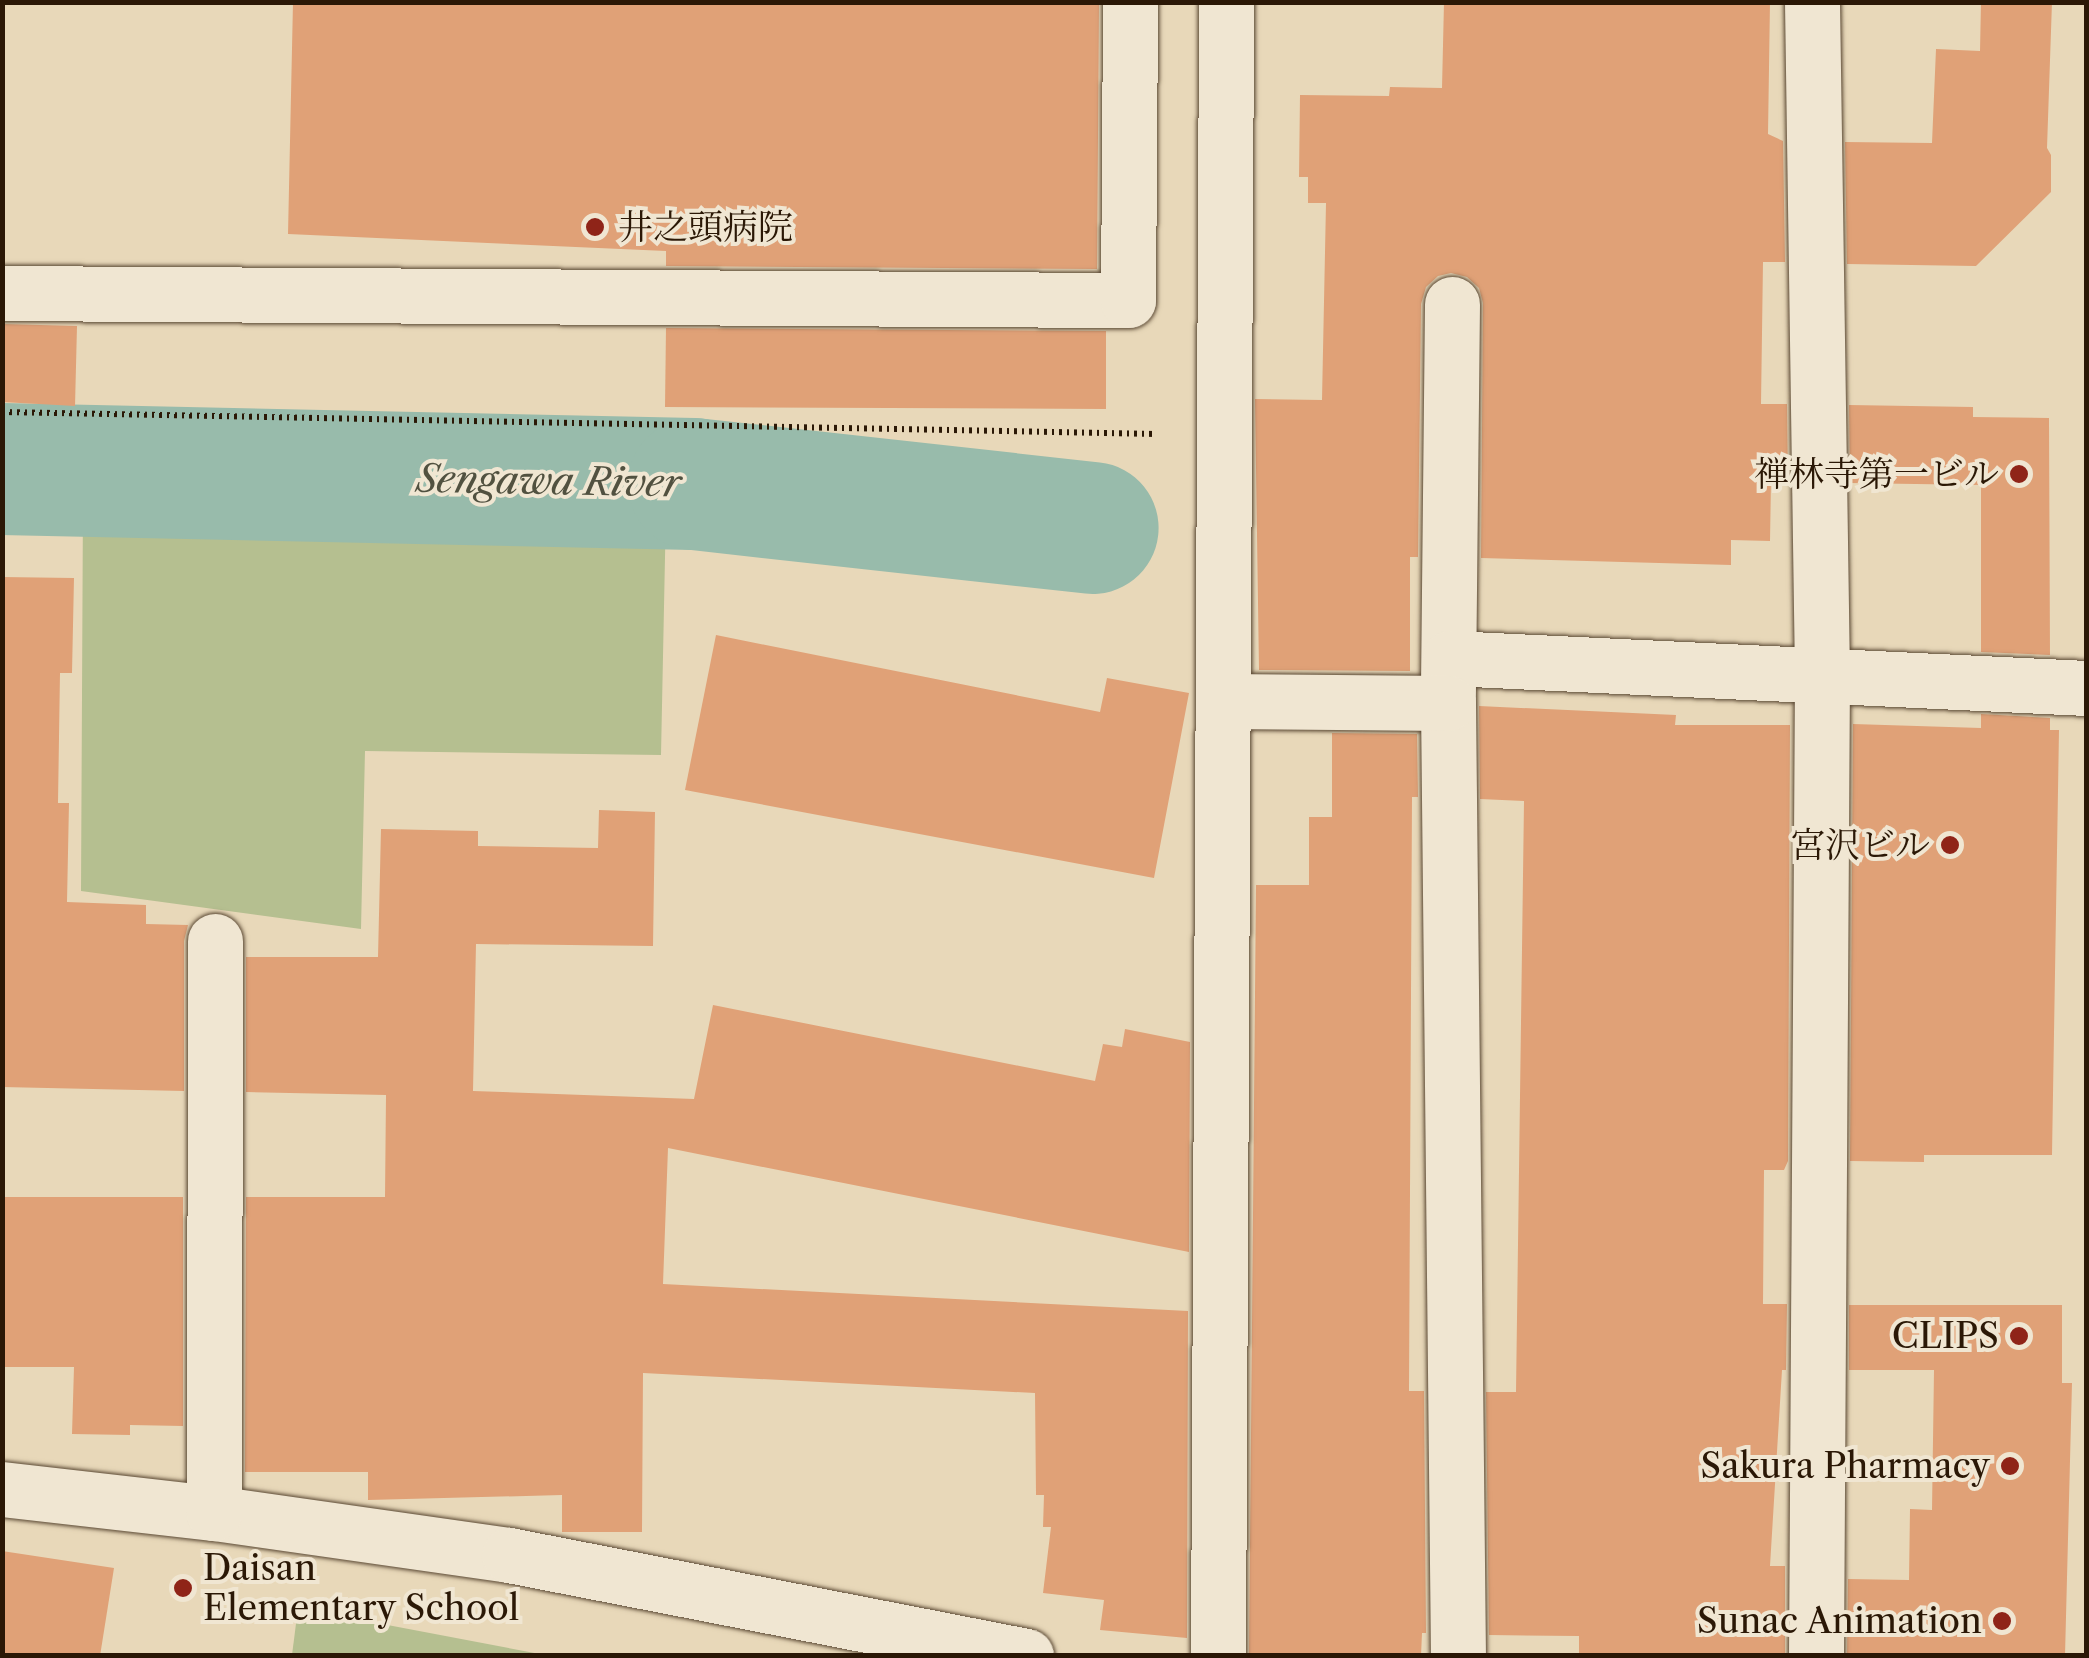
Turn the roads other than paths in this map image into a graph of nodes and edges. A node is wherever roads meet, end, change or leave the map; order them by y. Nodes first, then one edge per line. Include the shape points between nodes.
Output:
1 (1130, 2) edge
2 (1226, 2) edge
3 (1812, 2) edge
4 (2, 293) edge
5 (1452, 304) dead end
6 (1822, 675) junction
7 (1449, 681) junction
8 (2086, 688) edge
9 (1224, 700) junction
10 (216, 941) dead end
11 (2, 1489) edge
12 (214, 1512) junction
13 (1026, 1656) edge
14 (1218, 1656) edge
15 (1458, 1656) edge
16 (1816, 1656) edge

1 - 4 street via 1128,300
2 - 9 street
3 - 6 street
5 - 7 street
6 - 7 street
6 - 8 street
6 - 16 street
7 - 9 street
7 - 15 street
9 - 14 street
10 - 12 street
11 - 12 street
12 - 13 street via 509,1555

